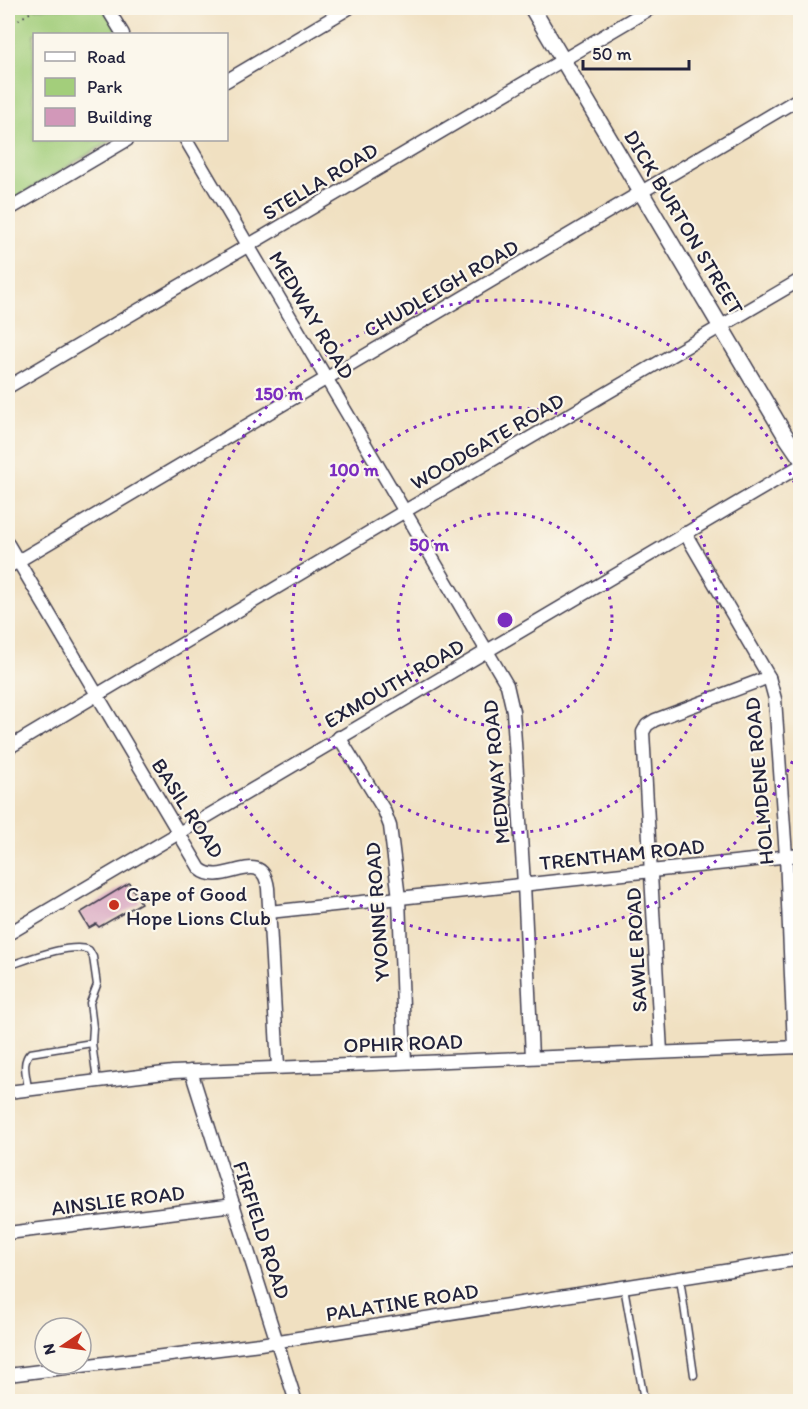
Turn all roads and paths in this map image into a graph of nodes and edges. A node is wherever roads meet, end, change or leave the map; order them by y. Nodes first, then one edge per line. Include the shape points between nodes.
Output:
1 (38, 8) edge
2 (107, 8) edge
3 (349, 8) edge
4 (532, 8) edge
5 (651, 8) edge
6 (8, 26) edge
7 (122, 33) edge
8 (562, 60) junction
9 (228, 80) edge
10 (801, 98) edge
11 (125, 141) edge
12 (187, 141) edge
13 (641, 192) junction
14 (8, 210) edge
15 (248, 246) junction
16 (801, 280) edge
17 (722, 327) junction
18 (326, 378) junction
19 (8, 387) edge
20 (801, 457) edge
21 (801, 466) edge
22 (405, 512) junction
23 (685, 533) junction
24 (8, 544) edge
25 (13, 564) edge
26 (488, 651) junction
27 (769, 677) junction
28 (97, 695) junction
29 (339, 737) junction
30 (8, 748) edge
31 (178, 834) junction
32 (801, 855) edge
33 (786, 856) junction
34 (651, 870) junction
35 (524, 884) junction
36 (399, 898) junction
37 (270, 912) junction
38 (8, 934) edge
39 (8, 966) edge
40 (92, 1043) junction
41 (797, 1047) edge
42 (662, 1052) junction
43 (532, 1058) junction
44 (405, 1062) junction
45 (278, 1067) junction
46 (191, 1071) junction
47 (97, 1081) junction
48 (28, 1089) junction
49 (8, 1092) edge
50 (234, 1205) junction
51 (8, 1233) edge
52 (801, 1259) edge
53 (680, 1278) junction
54 (624, 1287) junction
55 (277, 1342) junction
56 (8, 1375) edge
57 (694, 1375) dead end
58 (643, 1394) dead end
59 (296, 1401) edge

1 - 6 path
2 - 7 street
3 - 9 street
4 - 8 street, DICK BURTON STREET
5 - 8 street, STELLA ROAD
8 - 13 street, DICK BURTON STREET
8 - 15 street, STELLA ROAD
10 - 13 street, CHUDLEIGH ROAD
11 - 14 street
12 - 15 street, MEDWAY ROAD
13 - 17 street, DICK BURTON STREET
13 - 18 street, CHUDLEIGH ROAD
15 - 18 street, MEDWAY ROAD
15 - 19 street, STELLA ROAD
16 - 17 street, WOODGATE ROAD
17 - 20 street, DICK BURTON STREET
17 - 22 street, WOODGATE ROAD
18 - 22 street, MEDWAY ROAD
18 - 25 street, CHUDLEIGH ROAD
21 - 23 street, EXMOUTH ROAD
22 - 26 street, MEDWAY ROAD
22 - 28 street, WOODGATE ROAD
23 - 26 street, EXMOUTH ROAD
23 - 27 street, HOLMDENE ROAD
24 - 25 street, BASIL ROAD
25 - 28 street, BASIL ROAD
26 - 29 street, EXMOUTH ROAD
26 - 35 street, MEDWAY ROAD via 507,685 511,701
27 - 33 street, HOLMDENE ROAD via 777,710
27 - 34 street, SAWLE ROAD via 655,720 645,728
28 - 30 street, WOODGATE ROAD
28 - 31 street, BASIL ROAD
29 - 31 street, EXMOUTH ROAD
29 - 36 street, YVONNE ROAD via 390,826
31 - 37 street, BASIL ROAD via 207,874 217,876 248,867 262,873 267,882
31 - 38 street, EXMOUTH ROAD
32 - 33 street, TRENTHAM ROAD
33 - 34 street, TRENTHAM ROAD
33 - 41 street, HOLMDENE ROAD
34 - 35 street, TRENTHAM ROAD
34 - 42 street, SAWLE ROAD
35 - 36 street, TRENTHAM ROAD
35 - 43 street, MEDWAY ROAD
36 - 37 street, TRENTHAM ROAD
36 - 44 street, YVONNE ROAD
37 - 45 street, BASIL ROAD
39 - 40 lane via 50,952 81,947 89,950 97,986 90,1003
40 - 47 lane
40 - 48 lane via 30,1053 25,1059
41 - 42 street, OPHIR ROAD
42 - 43 street, OPHIR ROAD
43 - 44 street, OPHIR ROAD
44 - 45 street, OPHIR ROAD
45 - 46 street, OPHIR ROAD
46 - 47 street, OPHIR ROAD
46 - 50 street, FIRFIELD ROAD
47 - 48 street, OPHIR ROAD
48 - 49 street, OPHIR ROAD
50 - 51 street, AINSLIE ROAD
50 - 55 street, FIRFIELD ROAD
52 - 53 street, PALATINE ROAD
53 - 54 street, PALATINE ROAD
53 - 57 lane
54 - 55 street, PALATINE ROAD
54 - 58 lane
55 - 56 street, PALATINE ROAD
55 - 59 street, FIRFIELD ROAD

